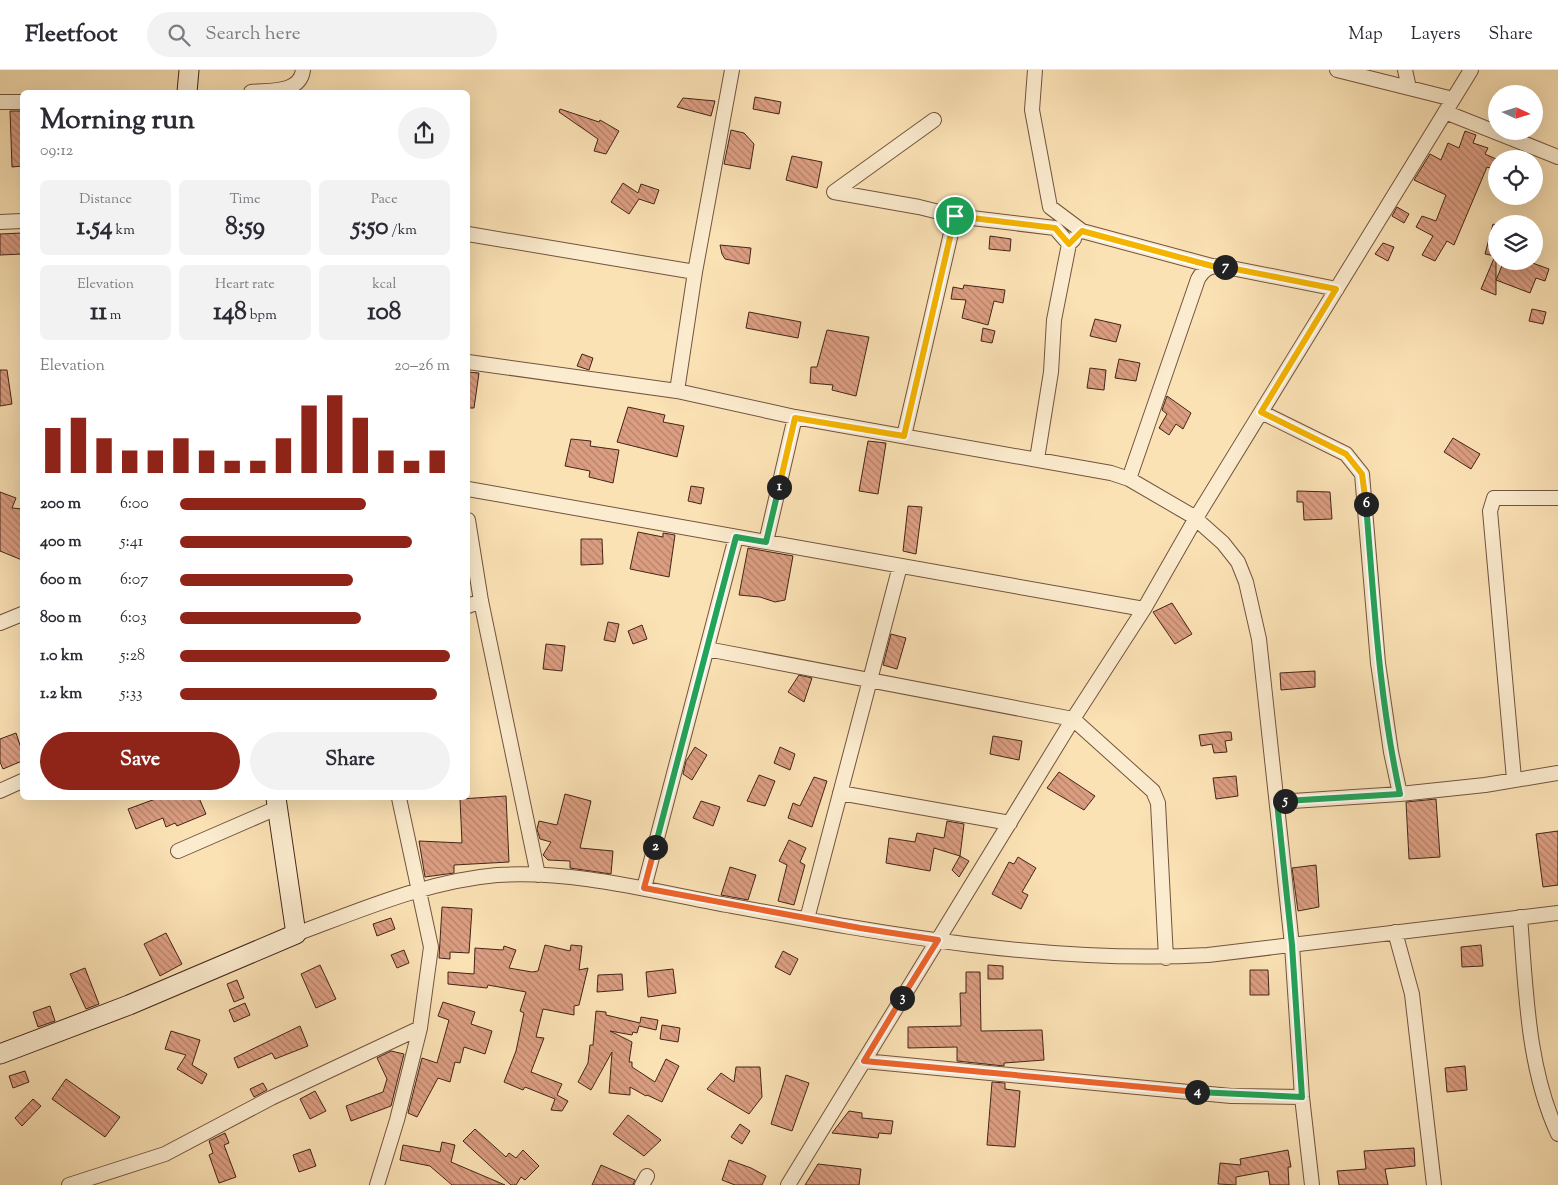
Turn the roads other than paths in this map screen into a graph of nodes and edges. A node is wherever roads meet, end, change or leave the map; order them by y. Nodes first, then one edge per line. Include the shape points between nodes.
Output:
1 (189, 70) edge
2 (303, 70) edge
3 (732, 70) edge
4 (1035, 70) edge
5 (1337, 70) edge
6 (1405, 70) edge
7 (1471, 70) edge
8 (1409, 88) junction
9 (187, 90) edge
10 (271, 90) edge
11 (1453, 98) junction
12 (0, 102) edge
13 (20, 102) edge
14 (1445, 112) junction
15 (934, 120) dead end
16 (1558, 157) edge
17 (955, 216) junction
18 (20, 221) edge
19 (0, 222) edge
20 (1082, 231) junction
21 (470, 234) edge
22 (1069, 244) junction
23 (1212, 266) junction
24 (695, 272) junction
25 (1336, 289) junction
26 (470, 362) edge
27 (677, 391) junction
28 (1261, 412) junction
29 (795, 418) junction
30 (904, 436) junction
31 (1037, 459) junction
32 (1129, 479) junction
33 (470, 489) edge
34 (1558, 498) edge
35 (1196, 518) junction
36 (470, 532) edge
37 (736, 537) junction
38 (766, 542) junction
39 (900, 566) junction
40 (481, 601) junction
41 (470, 605) edge
42 (1144, 609) junction
43 (20, 615) edge
44 (0, 623) edge
45 (707, 649) junction
46 (870, 680) junction
47 (1073, 719) junction
48 (1558, 773) edge
49 (1514, 779) junction
50 (20, 782) edge
51 (0, 791) edge
52 (840, 793) junction
53 (1400, 794) junction
54 (399, 800) edge
55 (1277, 802) junction
56 (277, 803) edge
57 (1010, 823) junction
58 (178, 851) dead end
59 (538, 875) junction
60 (644, 888) junction
61 (418, 890) junction
62 (1558, 913) edge
63 (1520, 917) junction
64 (807, 919) junction
65 (1395, 932) junction
66 (296, 934) junction
67 (938, 940) junction
68 (1292, 945) junction
69 (1166, 958) junction
70 (420, 1028) junction
71 (0, 1054) edge
72 (864, 1061) junction
73 (1302, 1097) junction
74 (1558, 1134) edge
75 (69, 1185) edge
76 (377, 1185) edge
77 (788, 1185) edge
78 (1312, 1185) edge
79 (1434, 1185) edge

1 - 9 street
2 - 10 street via 300,81 291,88
3 - 24 street
4 - 20 street via 1032,110 1050,207
5 - 8 street
6 - 8 street
7 - 11 street
8 - 11 street
11 - 14 street
12 - 13 street
14 - 16 street
14 - 25 street
15 - 17 street via 834,192
17 - 22 street via 1055,228
17 - 30 street
18 - 19 street
20 - 22 street
20 - 23 street
21 - 24 street
22 - 31 street via 1054,320 1051,372
23 - 25 street
23 - 32 street via 1203,270 1198,279
24 - 27 street
25 - 28 street
26 - 27 street
27 - 29 street
28 - 35 street
28 - 53 street via 1346,454 1362,474 1378,663
29 - 30 street
29 - 38 street
30 - 31 street
31 - 32 street
32 - 35 street
33 - 37 street
34 - 49 street via 1494,498 1490,511
35 - 42 street
35 - 55 street via 1224,543 1238,562 1246,582 1259,639
36 - 40 street
37 - 38 street
37 - 45 street
38 - 39 street
39 - 42 street
39 - 46 street
40 - 41 street
40 - 59 street
42 - 47 street
43 - 44 street
45 - 46 street
45 - 60 street
46 - 47 street
46 - 52 street
47 - 57 street
47 - 69 street via 1153,791 1158,803
48 - 49 street
49 - 53 street via 1485,786
50 - 51 street
52 - 57 street
52 - 64 street
53 - 55 street
54 - 61 street
55 - 68 street
56 - 58 street
56 - 66 street
57 - 67 street
59 - 60 street
59 - 61 street via 496,876
60 - 64 street
61 - 66 street
61 - 70 street via 431,947
62 - 63 street
63 - 65 street
63 - 74 street via 1534,1051
64 - 67 street
65 - 68 street
65 - 79 street via 1412,994
66 - 71 street via 129,1005
67 - 69 street via 1024,950
67 - 72 street
68 - 69 street
68 - 73 street
70 - 75 street via 271,1098 165,1154
70 - 76 street
72 - 73 street via 1232,1096
72 - 77 street
73 - 78 street

